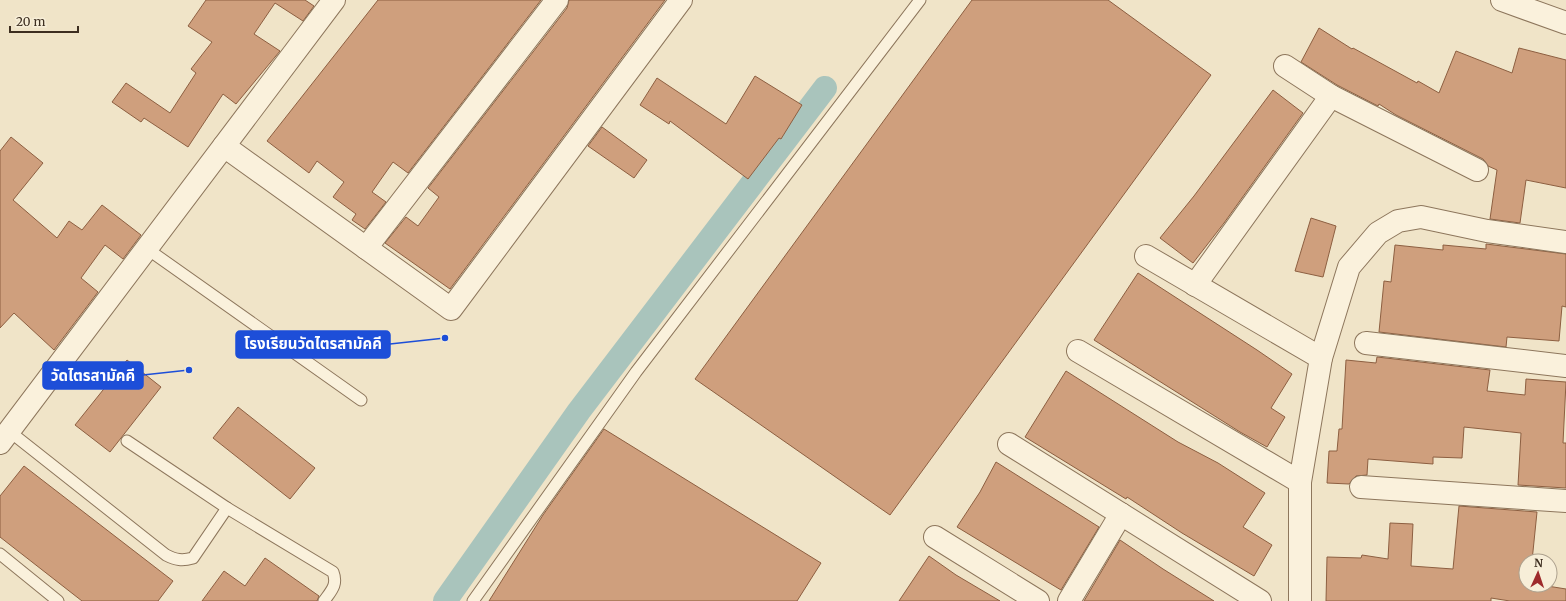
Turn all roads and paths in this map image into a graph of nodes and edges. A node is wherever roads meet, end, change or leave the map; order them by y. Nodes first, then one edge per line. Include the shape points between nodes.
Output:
1 (334, 0) edge
2 (557, 0) edge
3 (681, 0) edge
4 (920, 0) edge
5 (1502, 0) edge
6 (1566, 23) edge
7 (1286, 66) dead end
8 (1331, 96) junction
9 (224, 146) junction
10 (1477, 170) dead end
11 (1566, 242) edge
12 (146, 248) junction
13 (366, 248) junction
14 (1146, 256) dead end
15 (1195, 285) junction
16 (1366, 343) dead end
17 (1078, 351) dead end
18 (1321, 358) junction
19 (1566, 366) edge
20 (361, 400) dead end
21 (4, 437) edge
22 (127, 441) dead end
23 (1009, 444) dead end
24 (1300, 482) junction
25 (1361, 487) dead end
26 (1566, 501) edge
27 (228, 508) junction
28 (1121, 514) junction
29 (935, 537) dead end
30 (0, 554) edge
31 (58, 601) edge
32 (324, 601) edge
33 (473, 601) edge
34 (1038, 601) edge
35 (1069, 601) edge
36 (1260, 601) edge
37 (1300, 601) edge

1 - 9 street
2 - 13 street
3 - 13 street via 451,309
4 - 33 lane via 636,372
5 - 6 street
7 - 8 street
8 - 10 street
8 - 15 street
9 - 12 street
9 - 13 street
11 - 18 street via 1487,231 1421,217 1398,221 1378,233 1349,267
12 - 20 lane
12 - 21 street
14 - 15 street
15 - 18 street
16 - 19 street
17 - 24 street
18 - 24 street
21 - 27 lane via 174,559 193,558
22 - 27 lane
23 - 28 street
24 - 37 street
25 - 26 street
27 - 32 lane via 333,572 336,579 334,587
28 - 35 street
28 - 36 street
29 - 34 street
30 - 31 lane

